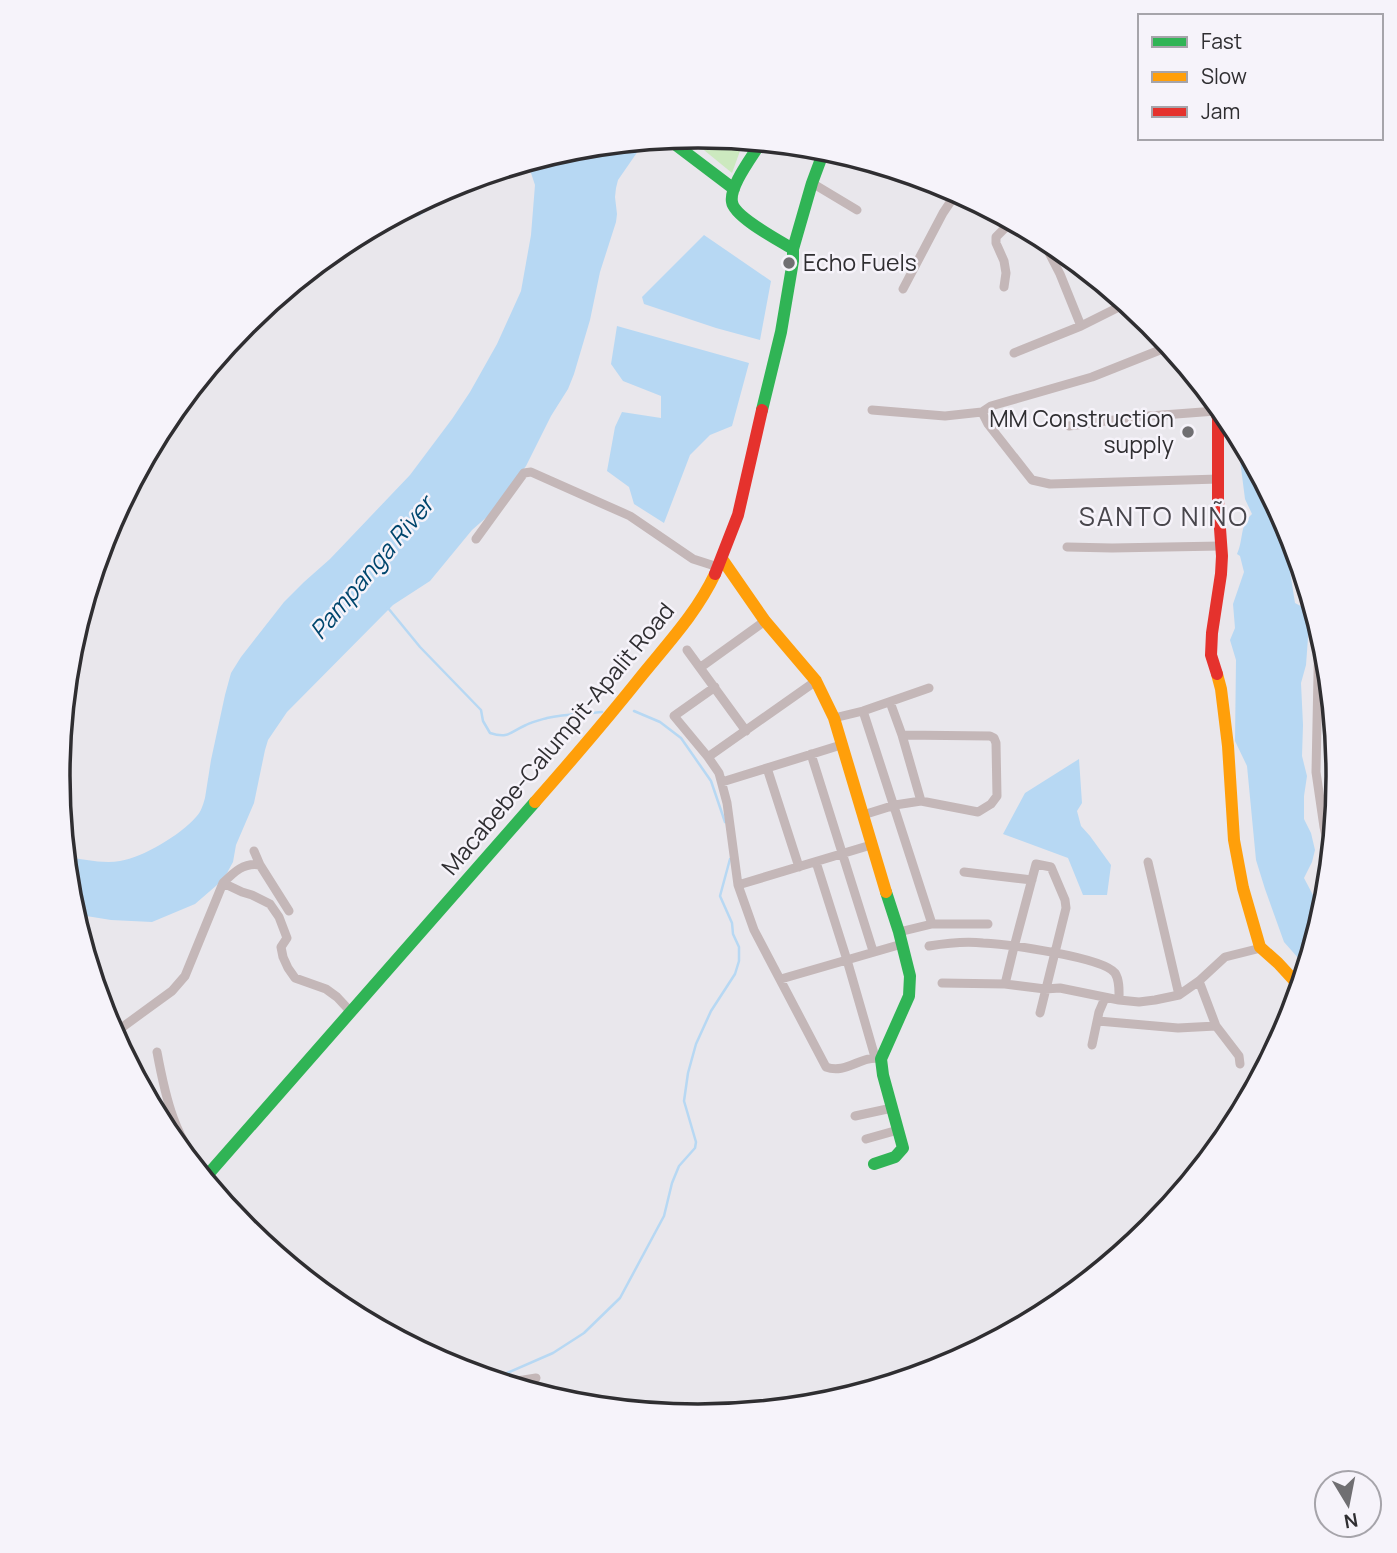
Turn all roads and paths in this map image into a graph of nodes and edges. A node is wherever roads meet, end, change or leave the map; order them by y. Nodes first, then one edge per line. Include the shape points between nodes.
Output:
1 (680, 148) edge
2 (756, 151) edge
3 (821, 160) edge
4 (812, 183) junction
5 (734, 189) junction
6 (950, 201) edge
7 (857, 210) dead end
8 (1005, 228) edge
9 (793, 249) junction
10 (1051, 256) edge
11 (1004, 287) dead end
12 (904, 289) dead end
13 (1117, 308) edge
14 (1081, 326) junction
15 (1160, 350) edge
16 (1014, 353) dead end
17 (872, 410) dead end
18 (1210, 411) edge
19 (982, 412) junction
20 (1218, 422) edge
21 (1069, 426) dead end
22 (1219, 479) junction
23 (476, 539) dead end
24 (1221, 546) junction
25 (1067, 547) dead end
26 (720, 563) junction
27 (765, 621) junction
28 (687, 650) dead end
29 (701, 667) junction
30 (1318, 671) edge
31 (816, 681) junction
32 (715, 687) junction
33 (929, 688) dead end
34 (890, 702) junction
35 (863, 711) junction
36 (834, 718) junction
37 (746, 731) junction
38 (902, 735) junction
39 (841, 745) junction
40 (811, 754) junction
41 (708, 757) junction
42 (767, 768) junction
43 (722, 782) junction
44 (921, 801) junction
45 (895, 805) junction
46 (863, 815) junction
47 (1325, 829) edge
48 (871, 845) junction
49 (254, 851) dead end
50 (842, 854) junction
51 (816, 862) junction
52 (1148, 862) dead end
53 (260, 865) junction
54 (799, 867) junction
55 (964, 872) dead end
56 (1032, 880) junction
57 (223, 883) junction
58 (738, 886) junction
59 (289, 911) dead end
60 (932, 924) junction
61 (988, 924) dead end
62 (901, 938) junction
63 (929, 946) dead end
64 (1014, 947) junction
65 (1261, 948) junction
66 (873, 951) junction
67 (1055, 953) junction
68 (847, 960) junction
69 (780, 979) junction
70 (1293, 980) edge
71 (1199, 981) junction
72 (942, 984) dead end
73 (1005, 984) junction
74 (1045, 989) junction
75 (1179, 995) junction
76 (1105, 998) junction
77 (1119, 1000) junction
78 (350, 1011) junction
79 (1040, 1013) dead end
80 (1098, 1021) junction
81 (1216, 1026) junction
82 (123, 1027) edge
83 (1092, 1045) dead end
84 (157, 1052) dead end
85 (878, 1058) junction
86 (1240, 1064) dead end
87 (892, 1108) junction
88 (855, 1116) dead end
89 (898, 1130) junction
90 (180, 1132) edge
91 (866, 1139) dead end
92 (874, 1164) dead end
93 (210, 1171) edge
94 (536, 1378) dead end
95 (523, 1380) edge

1 - 5 main road
2 - 5 main road
3 - 4 main road, Macabebe-Calumpit-Apalit Road
4 - 7 street
4 - 9 main road, Macabebe-Calumpit-Apalit Road
5 - 9 main road via 734,208
6 - 12 street
8 - 11 street via 996,237 1006,273
9 - 26 main road, Macabebe-Calumpit-Apalit Road via 778,345 738,515
10 - 14 street
13 - 14 street
14 - 16 street
15 - 19 street
17 - 19 street via 945,415
18 - 21 street
19 - 22 street via 1032,480 1112,484
20 - 22 main road
22 - 24 main road
23 - 26 street via 524,473 531,472 630,516 693,559
24 - 25 street
24 - 65 main road via 1211,655 1221,690 1236,853
26 - 27 main road
26 - 78 main road, Macabebe-Calumpit-Apalit Road via 685,623 583,748
27 - 29 street
27 - 31 main road
28 - 29 street
29 - 32 street
30 - 47 street via 1316,772
31 - 36 main road
31 - 37 street
32 - 37 street
32 - 41 street via 674,716
33 - 34 street
34 - 35 street
34 - 38 street
35 - 36 street
35 - 45 street
36 - 39 main road
37 - 41 street
38 - 44 street
38 - 44 street via 990,736 996,743 998,796 985,809 978,813
39 - 40 street
39 - 46 main road
40 - 42 street
40 - 50 street
41 - 43 street
42 - 43 street
42 - 54 street
43 - 58 street
44 - 45 street
45 - 46 street
45 - 60 street
46 - 48 main road
48 - 50 street
48 - 62 main road
49 - 53 street
50 - 51 street
50 - 66 street
51 - 54 street
51 - 68 street
52 - 75 street
53 - 57 street via 236,870
53 - 59 street
54 - 58 street
55 - 56 street
56 - 64 street
56 - 67 street via 1036,864 1051,867 1065,900
57 - 78 street via 270,904 279,916 286,938 281,947 283,957 295,978 326,989
57 - 82 street via 185,976
58 - 69 street via 754,930
60 - 61 street
60 - 62 street
62 - 66 street
62 - 85 main road via 910,976 909,996
63 - 64 street via 952,942
64 - 67 street
64 - 73 street
65 - 70 main road
65 - 71 street via 1225,957
66 - 68 street
67 - 74 street
67 - 77 street via 1114,972
68 - 69 street
68 - 85 street
69 - 85 street via 826,1067 841,1069
71 - 75 street
71 - 81 street
72 - 73 street
73 - 74 street
74 - 76 street
74 - 79 street
75 - 77 street via 1139,1002
76 - 77 street
76 - 80 street
78 - 93 main road, Macabebe-Calumpit-Apalit Road
80 - 81 street via 1178,1028
80 - 83 street
81 - 86 street
84 - 90 street
85 - 87 main road
87 - 88 street
87 - 89 main road
89 - 91 street
89 - 92 main road via 902,1153
94 - 95 street

